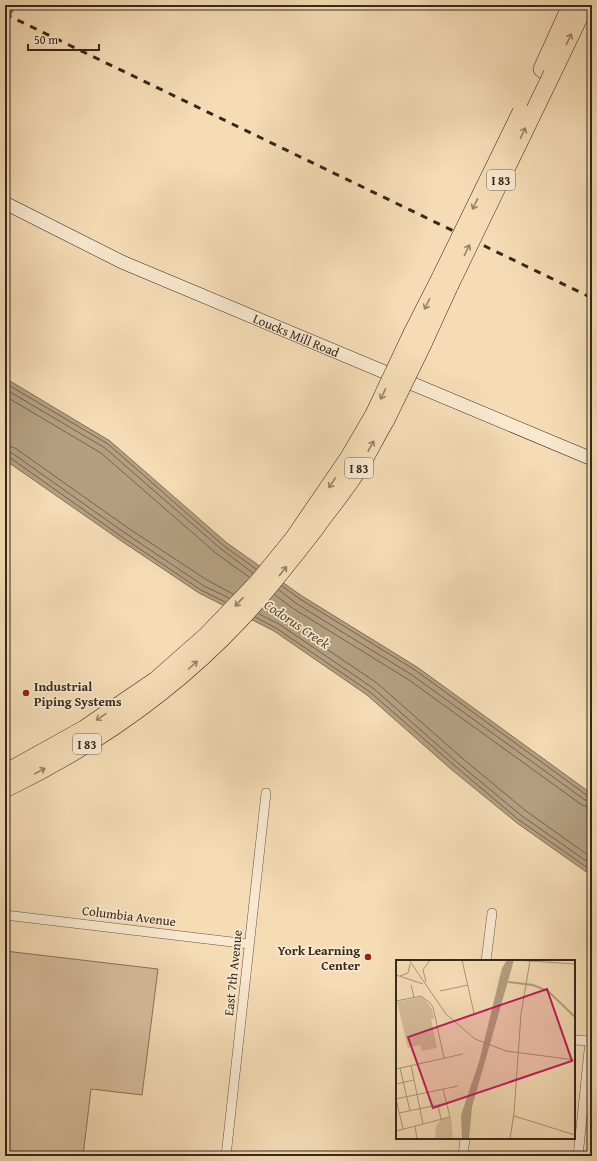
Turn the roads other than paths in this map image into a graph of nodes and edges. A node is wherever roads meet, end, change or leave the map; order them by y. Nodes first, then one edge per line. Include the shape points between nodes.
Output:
1 (571, 5) edge
2 (585, 5) edge
3 (547, 71) junction
4 (5, 203) edge
5 (592, 459) edge
6 (160, 685) junction
7 (5, 773) edge
8 (5, 788) edge
9 (266, 793) dead end
10 (492, 913) dead end
11 (5, 914) edge
12 (249, 944) junction
13 (486, 960) edge
14 (575, 1040) edge
15 (591, 1041) edge
16 (587, 1110) edge
17 (465, 1139) edge
18 (226, 1156) edge
19 (463, 1156) edge
20 (578, 1156) edge

1 - 3 highway, I 83
3 -> 2 highway, I 83
3 - 6 highway, I 83, bridge via 380,417 360,466 321,510 287,567 240,621 190,667
4 - 5 street, Loucks Mill Road via 122,262
6 -> 7 highway, I 83
8 -> 6 highway, I 83 via 74,752 131,714
9 - 12 street, East 7th Avenue
10 - 13 street
11 - 12 street, Columbia Avenue
12 - 18 street, East 7th Avenue
14 - 15 street
15 - 16 street
16 - 20 street
17 - 19 street

